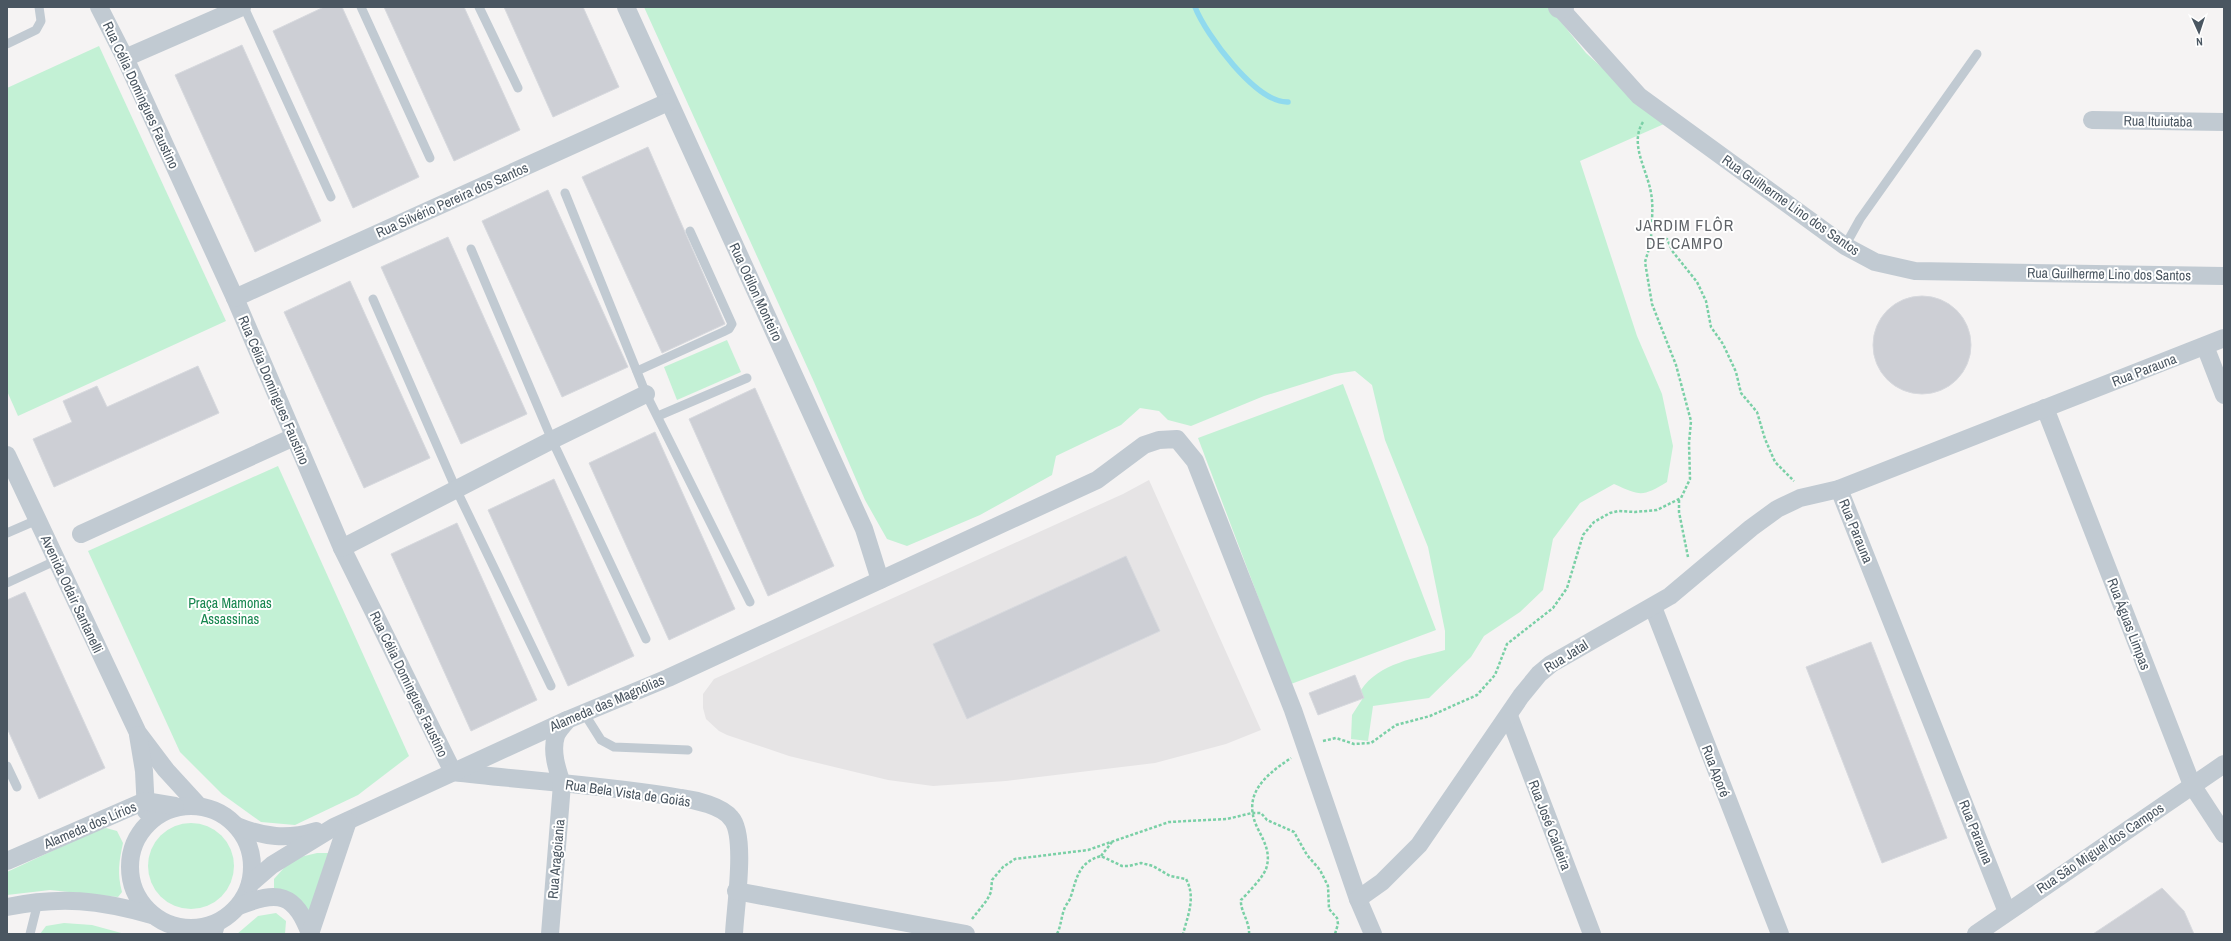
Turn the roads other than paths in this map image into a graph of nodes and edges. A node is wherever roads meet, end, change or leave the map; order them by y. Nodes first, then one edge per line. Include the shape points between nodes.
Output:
1 (38, 7) edge
2 (99, 7) edge
3 (243, 7) edge
4 (361, 7) edge
5 (479, 7) edge
6 (626, 7) edge
7 (1561, 7) edge
8 (7, 44) edge
9 (1977, 54) dead end
10 (125, 58) junction
11 (518, 88) dead end
12 (668, 102) junction
13 (2092, 120) dead end
14 (2224, 122) edge
15 (430, 158) dead end
16 (565, 193) dead end
17 (331, 198) dead end
18 (690, 231) dead end
19 (1845, 246) junction
20 (471, 249) dead end
21 (2224, 276) edge
22 (235, 298) junction
23 (373, 299) dead end
24 (2224, 338) edge
25 (2205, 346) junction
26 (637, 371) junction
27 (747, 378) dead end
28 (646, 394) junction
29 (2224, 395) edge
30 (2045, 408) junction
31 (658, 416) junction
32 (294, 437) junction
33 (552, 440) junction
34 (7, 455) edge
35 (456, 489) junction
36 (1840, 489) junction
37 (36, 520) junction
38 (7, 533) edge
39 (81, 534) dead end
40 (342, 548) junction
41 (56, 561) junction
42 (880, 580) junction
43 (7, 583) edge
44 (750, 602) dead end
45 (1653, 607) junction
46 (646, 639) dead end
47 (551, 686) dead end
48 (584, 712) junction
49 (1509, 716) junction
50 (567, 720) junction
51 (138, 733) junction
52 (688, 750) dead end
53 (2224, 764) edge
54 (7, 766) edge
55 (452, 772) junction
56 (562, 784) junction
57 (2192, 785) junction
58 (17, 787) dead end
59 (145, 800) junction
60 (175, 806) junction
61 (199, 806) junction
62 (147, 824) junction
63 (341, 824) junction
64 (237, 826) junction
65 (2224, 834) edge
66 (7, 861) edge
67 (250, 884) junction
68 (736, 891) junction
69 (1358, 899) junction
70 (38, 902) junction
71 (238, 906) junction
72 (7, 907) edge
73 (2007, 912) junction
74 (152, 915) junction
75 (220, 927) edge
76 (30, 934) edge
77 (310, 934) edge
78 (550, 934) edge
79 (734, 934) edge
80 (966, 934) edge
81 (1373, 934) edge
82 (1592, 934) edge
83 (1780, 934) edge
84 (1976, 934) edge

1 - 8 lane via 42,21 36,30
2 - 10 street, Rua Célia Domingues Faustino
3 - 10 street
3 - 17 lane
4 - 15 lane
5 - 11 lane
6 - 12 street, Rua Odilon Monteiro
7 - 19 street, Rua Guilherme Lino dos Santos via 1639,96
9 - 19 lane via 1860,219
10 - 22 street, Rua Célia Domingues Faustino
12 - 22 street, Rua Silvério Pereira dos Santos
12 - 42 street, Rua Odilon Monteiro via 864,529
13 - 14 street, Rua Ituiutaba
16 - 26 lane
18 - 26 lane via 732,324 723,332
19 - 21 street, Rua Guilherme Lino dos Santos via 1875,262 1915,271
20 - 33 lane
22 - 32 street, Rua Célia Domingues Faustino
23 - 35 lane
24 - 25 street, Rua Parauna
25 - 29 street
25 - 30 street, Rua Parauna
26 - 28 lane
27 - 31 lane
28 - 31 lane
28 - 33 street
30 - 36 street, Rua Parauna
30 - 57 street, Rua Águas Limpas
31 - 44 lane
32 - 39 street
32 - 40 street, Rua Célia Domingues Faustino
33 - 35 street
33 - 46 lane
34 - 37 street, Avenida Odair Santanelli
35 - 40 street
35 - 47 lane
36 - 45 street, Rua Jatal via 1800,498 1777,509
36 - 73 street, Rua Parauna
37 - 38 lane
37 - 41 street, Avenida Odair Santanelli
40 - 55 street, Rua Célia Domingues Faustino
41 - 43 lane
41 - 51 street, Avenida Odair Santanelli
42 - 48 street, Alameda das Magnólias via 668,678
42 - 69 street, Alameda das Magnólias via 1097,480 1144,445 1159,440 1178,440 1195,461 1306,748
45 - 49 street, Rua Jatal via 1551,664 1538,674
45 - 83 street, Rua Aporé
48 - 50 street, Alameda das Magnólias
48 - 52 lane via 601,740 614,746
49 - 69 street, Rua Jatal via 1419,845 1382,882
49 - 82 street, Rua José Caldeira
50 - 55 street, Alameda das Magnólias
50 - 56 street via 556,736 554,753
51 - 59 street
51 - 61 street via 175,781
53 - 57 street, Rua São Miguel dos Campos
54 - 58 lane
55 - 56 street, Rua Bela Vista de Goiás
55 - 63 street, Alameda das Magnólias
56 - 68 street, Rua Bela Vista de Goiás via 682,798 720,809 732,818 738,834 740,856
56 - 78 street, Rua Aragoiania
57 - 65 street, Rua Águas Limpas
57 - 73 street, Rua São Miguel dos Campos
59 - 60 street, Alameda dos Lírios
59 - 62 street
59 - 66 street, Alameda dos Lírios
60 - 61 street
60 - 62 street
61 - 64 street via 219,812
62 - 74 street via 135,840 129,860 130,880 138,899
63 - 64 street via 294,837 279,838 263,836
63 - 67 street via 272,865
63 - 77 street
64 - 67 street via 248,843 252,864
67 - 71 street
68 - 79 street, Rua Bela Vista de Goiás
68 - 80 street
69 - 81 street
70 - 72 street
70 - 74 street via 92,901
70 - 76 lane
71 - 75 street
71 - 77 street via 256,899 287,899 297,906
73 - 84 street, Rua São Miguel dos Campos
74 - 75 street via 168,924 186,928

